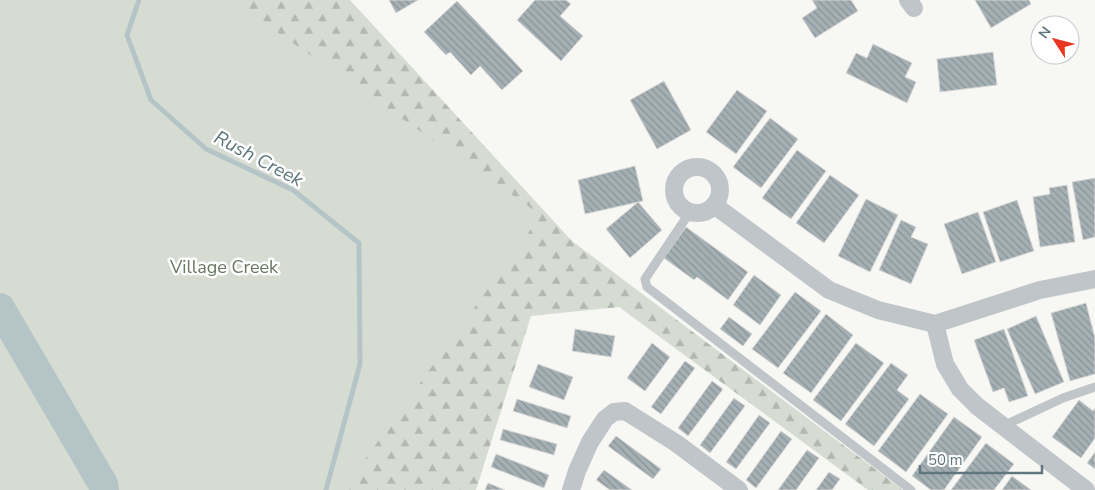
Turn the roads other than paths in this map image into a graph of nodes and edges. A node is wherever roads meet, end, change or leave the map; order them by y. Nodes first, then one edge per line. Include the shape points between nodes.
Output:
1 (714, 205) junction
2 (690, 212) junction
3 (1095, 279) edge
4 (935, 324) junction
5 (1095, 387) edge
6 (1003, 426) junction
7 (571, 490) edge
8 (739, 490) edge
9 (911, 490) edge
10 (1086, 490) edge

1 - 2 street via 699,213
1 - 2 street via 720,188 712,173 704,169 686,170 675,184 674,192 682,208
1 - 4 street via 829,290 878,310
2 - 9 lane via 645,278 646,287
3 - 4 street via 1040,290
4 - 6 street via 945,364 960,389
5 - 6 lane via 1062,398
6 - 10 street
7 - 8 street via 590,442 605,419 614,412 625,411 676,443

